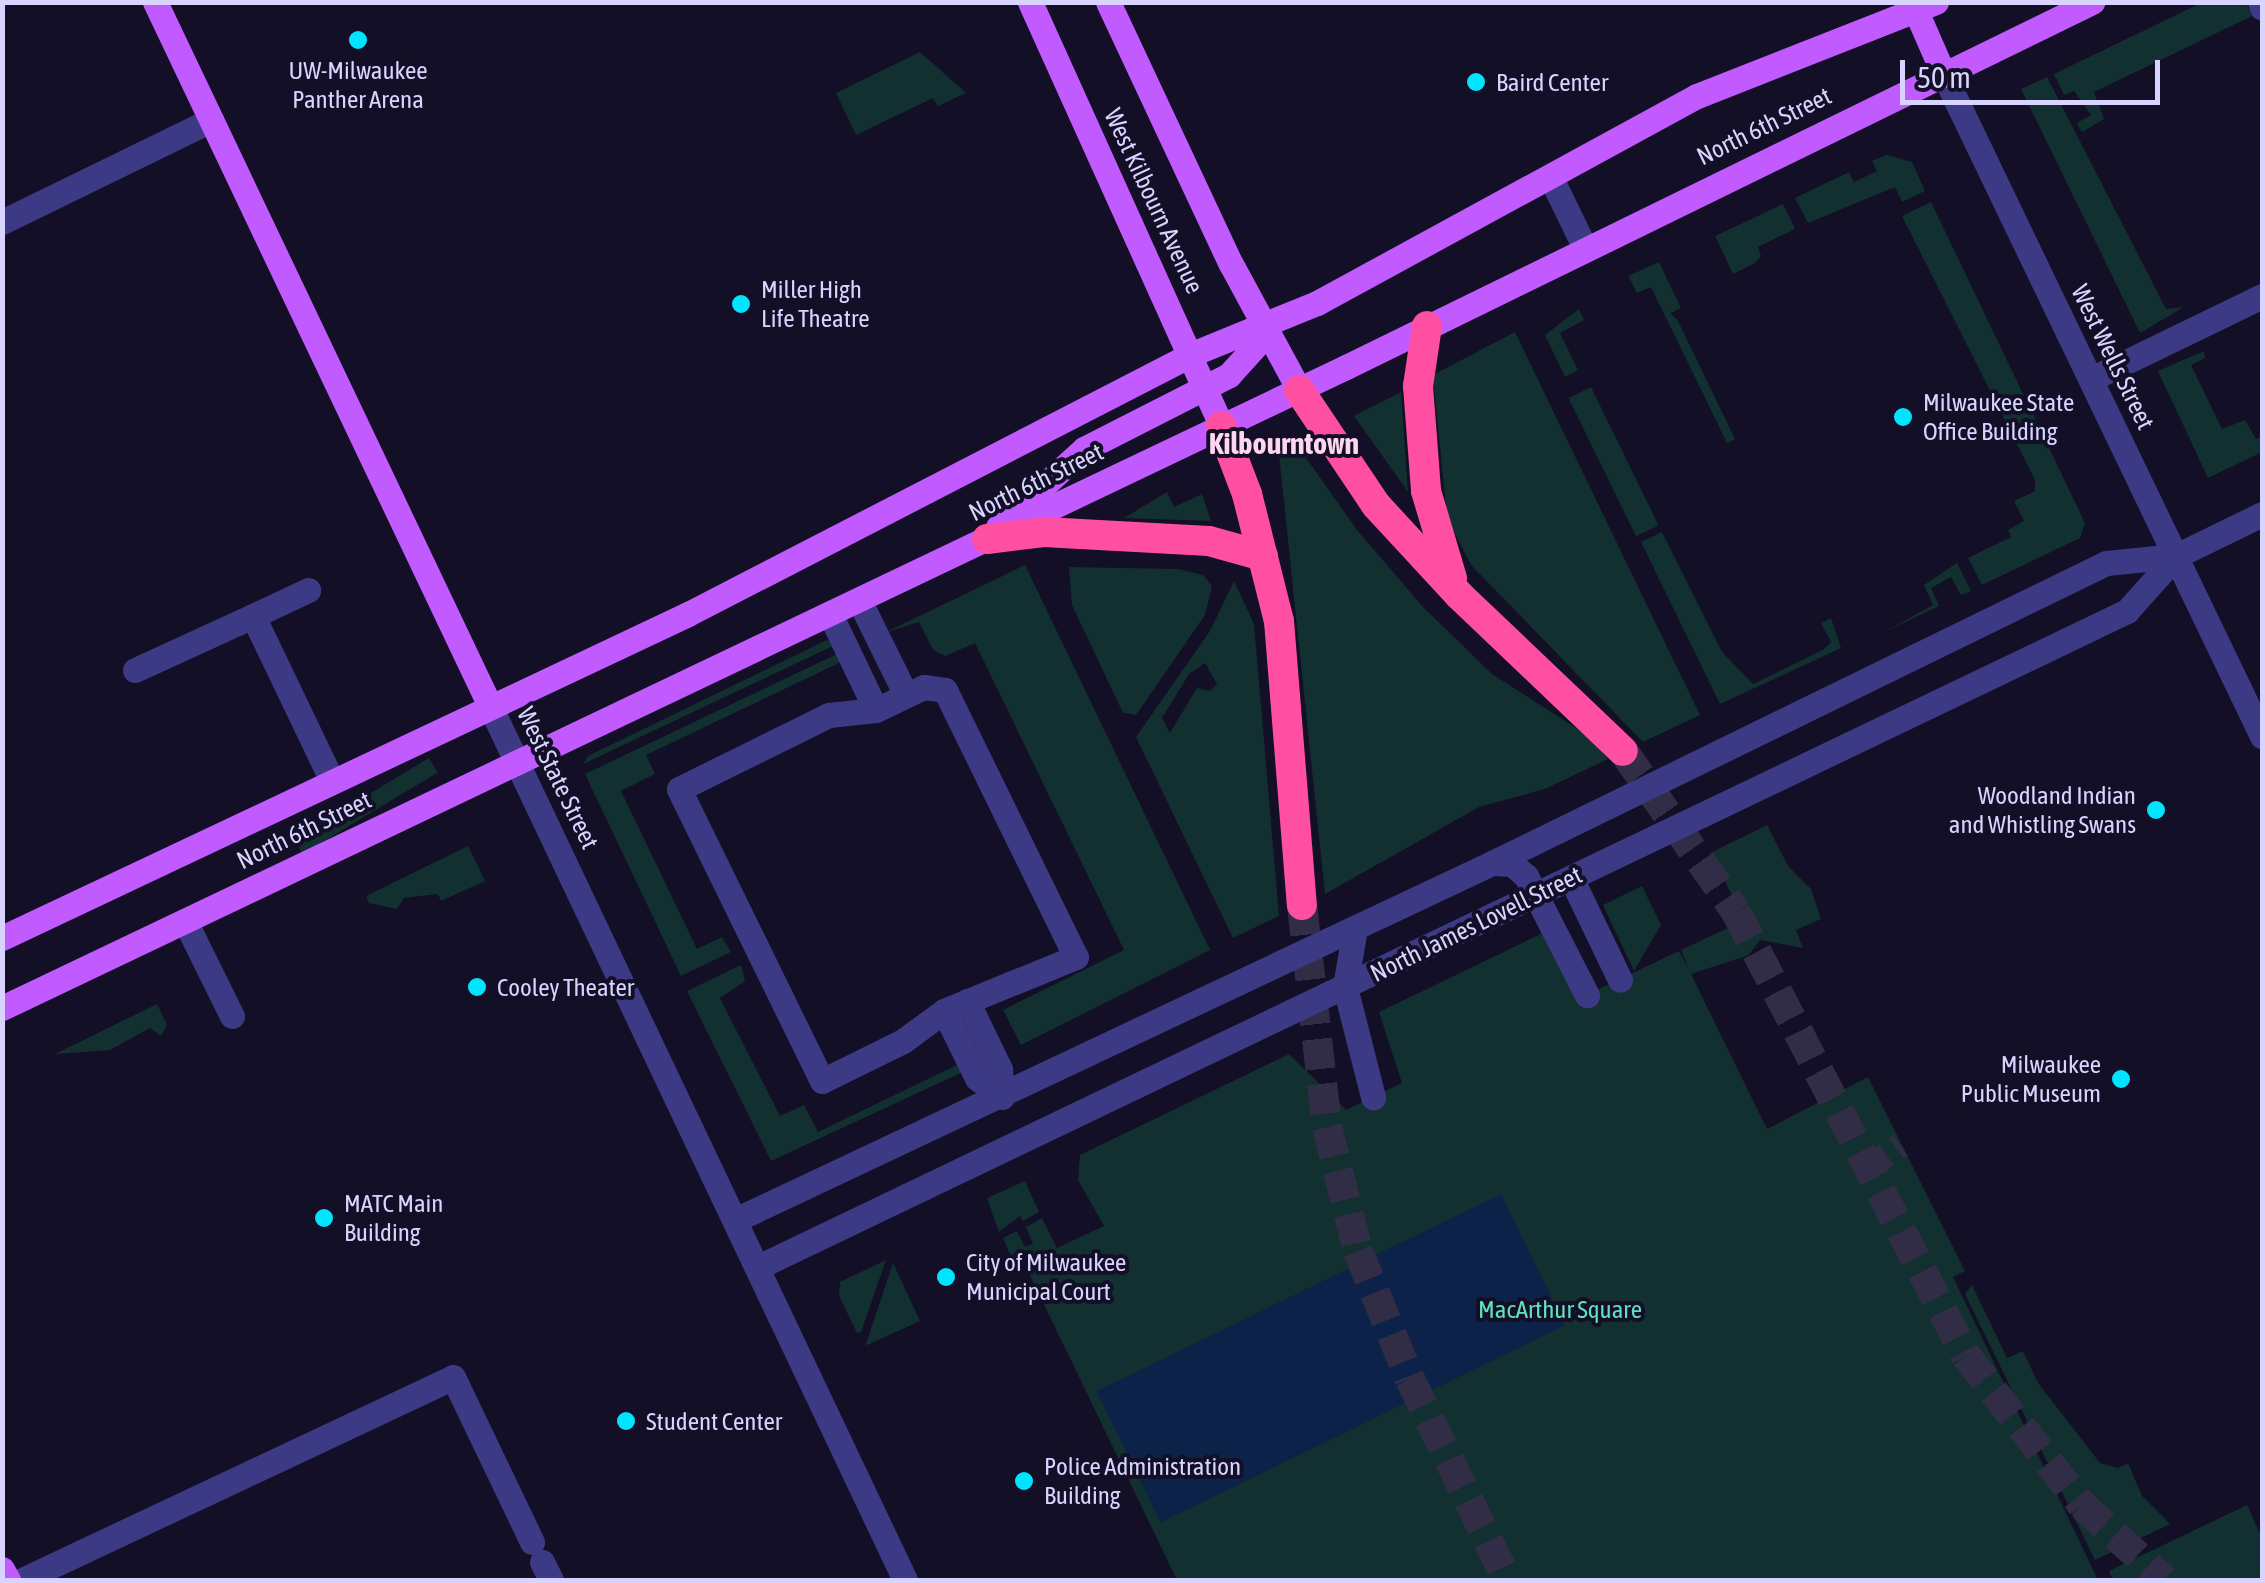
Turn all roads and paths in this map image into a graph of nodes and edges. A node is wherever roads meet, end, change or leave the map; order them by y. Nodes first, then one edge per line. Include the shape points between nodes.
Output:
1 (155, 2) edge
2 (1030, 2) edge
3 (1108, 2) edge
4 (2092, 2) edge
5 (1921, 5) edge
6 (1943, 73) junction
7 (211, 120) junction
8 (1551, 178) junction
9 (2, 222) edge
10 (1584, 246) junction
11 (2262, 296) edge
12 (1263, 326) junction
13 (1427, 326) junction
14 (1192, 354) junction
15 (2091, 379) junction
16 (1205, 388) junction
17 (1299, 390) junction
18 (1221, 426) junction
19 (2262, 514) edge
20 (987, 539) junction
21 (1263, 556) junction
22 (2176, 556) junction
23 (308, 590) dead end
24 (1459, 595) junction
25 (859, 600) junction
26 (830, 614) junction
27 (253, 616) junction
28 (135, 670) dead end
29 (906, 696) junction
30 (490, 706) junction
31 (876, 710) junction
32 (2262, 736) edge
33 (1623, 751) tunnel mouth
34 (518, 762) junction
35 (332, 781) junction
36 (1492, 863) junction
37 (1571, 878) junction
38 (1539, 894) junction
39 (1302, 906) tunnel mouth
40 (185, 921) junction
41 (1356, 928) junction
42 (2, 938) edge
43 (1620, 980) dead end
44 (1345, 987) junction
45 (1587, 995) dead end
46 (955, 1006) junction
47 (2, 1008) edge
48 (232, 1016) dead end
49 (1002, 1097) junction
50 (1373, 1097) dead end
51 (736, 1220) junction
52 (758, 1267) junction
53 (541, 1561) edge
54 (2, 1569) edge
55 (8, 1580) edge
56 (22, 1580) edge
57 (905, 1580) edge

1 - 7 main road, West State Street
2 - 14 main road, West Kilbourn Avenue
3 - 12 main road, West Kilbourn Avenue
4 - 6 main road, North 6th Street
5 - 6 main road, West Wells Street
5 - 8 main road, North 6th Street via 1697,96
6 - 10 main road, North 6th Street
6 - 15 street, West Wells Street
7 - 9 street
7 - 30 main road, West State Street
8 - 10 street
8 - 12 main road, North 6th Street
10 - 13 main road, North 6th Street
11 - 15 street
12 - 14 main road, North 6th Street
12 - 16 main road via 1246,358
12 - 17 main road, West Kilbourn Avenue
13 - 17 main road, North 6th Street
13 - 24 highway via 1418,386 1426,491
14 - 16 main road, West Kilbourn Avenue
14 - 30 main road, North 6th Street via 705,605
15 - 22 street, West Wells Street
16 - 18 main road, West Kilbourn Avenue
16 - 20 main road via 1084,449
17 - 18 main road, North 6th Street
17 - 24 highway via 1376,505
18 - 20 main road, North 6th Street
18 - 21 highway
19 - 22 street, North James Lovell Street
20 - 21 highway via 1044,532 1172,539
20 - 25 main road, North 6th Street
21 - 39 highway via 1279,620
22 - 32 street, West Wells Street
22 - 36 street, North James Lovell Street via 2106,563
22 - 37 street, North James Lovell Street via 2127,610
23 - 27 street
24 - 33 highway
25 - 26 main road, North 6th Street
25 - 29 street
26 - 31 street
26 - 34 main road, North 6th Street
27 - 28 street
27 - 35 street
29 - 31 street
29 - 46 street via 924,687 946,690 1076,958
30 - 34 street, West State Street
30 - 35 main road, North 6th Street
31 - 46 street via 829,715 679,789 822,1081
34 - 40 main road, North 6th Street
34 - 51 street, West State Street
35 - 42 main road, North 6th Street
36 - 38 street via 1512,864
36 - 41 street, North James Lovell Street
37 - 38 street, North James Lovell Street
37 - 43 street
38 - 44 street, North James Lovell Street
38 - 45 street
40 - 47 main road, North 6th Street
40 - 48 street
41 - 44 street
41 - 49 street, North James Lovell Street
44 - 50 street
44 - 52 street, North James Lovell Street
46 - 49 street via 977,1078
49 - 51 street, North James Lovell Street
51 - 52 street, West State Street
52 - 57 street, West State Street
53 - 56 street via 453,1377
54 - 55 main road

